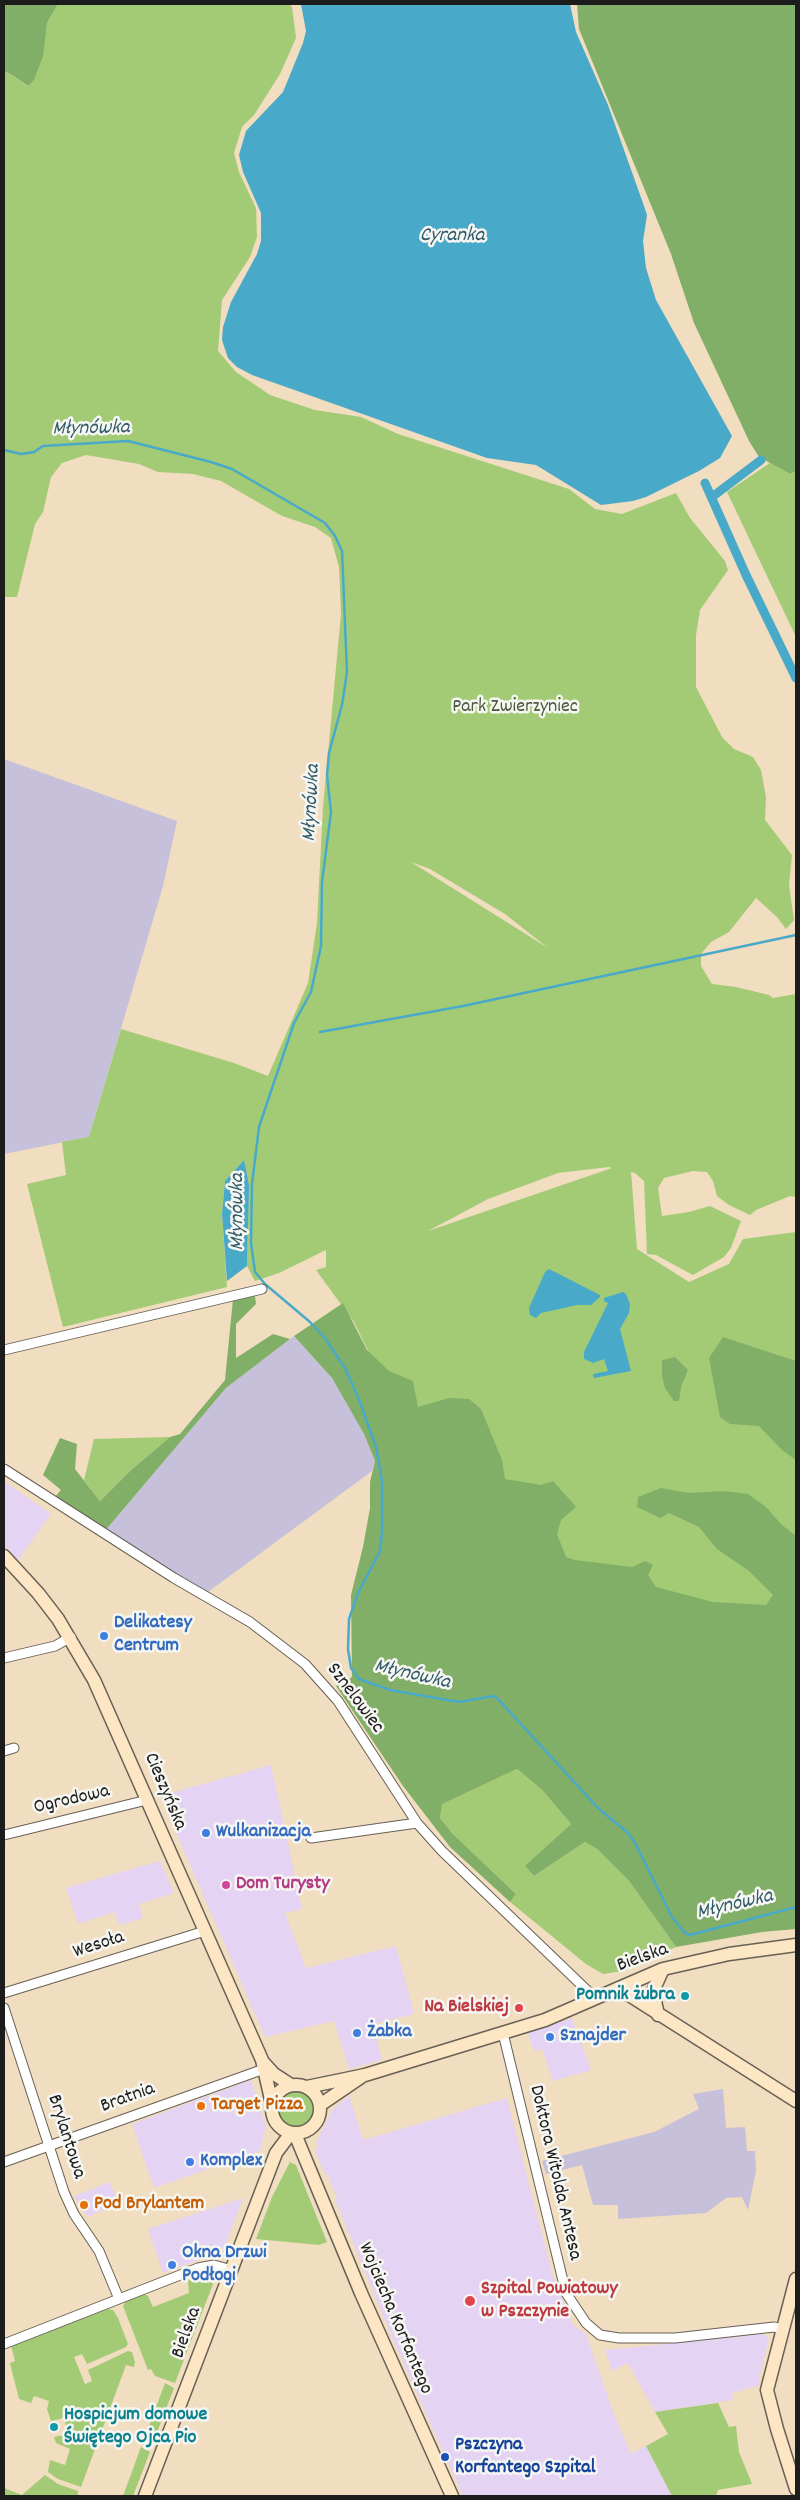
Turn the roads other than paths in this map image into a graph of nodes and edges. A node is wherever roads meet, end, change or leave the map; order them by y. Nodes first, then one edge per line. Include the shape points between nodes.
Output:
1 (262, 1289) dead end
2 (4, 1350) edge
3 (4, 1469) edge
4 (4, 1556) edge
5 (71, 1638) junction
6 (4, 1658) edge
7 (14, 1748) dead end
8 (4, 1751) edge
9 (147, 1800) junction
10 (417, 1823) junction
11 (4, 1835) edge
12 (311, 1838) dead end
13 (205, 1931) junction
14 (796, 1945) edge
15 (663, 1969) junction
16 (618, 1988) junction
17 (4, 1993) edge
18 (595, 1998) junction
19 (4, 2008) edge
20 (658, 2016) junction
21 (503, 2033) junction
22 (263, 2065) junction
23 (365, 2075) junction
24 (292, 2085) junction
25 (307, 2087) junction
26 (796, 2101) edge
27 (272, 2104) junction
28 (320, 2105) junction
29 (276, 2123) junction
30 (310, 2129) junction
31 (293, 2133) junction
32 (49, 2146) junction
33 (276, 2153) junction
34 (304, 2154) junction
35 (4, 2162) edge
36 (232, 2270) junction
37 (796, 2278) edge
38 (119, 2298) junction
39 (783, 2329) junction
40 (4, 2344) edge
41 (796, 2489) edge
42 (145, 2496) edge
43 (452, 2496) edge

1 - 2 street
3 - 10 street, Sznelowiec via 174,1578 250,1622 305,1664 338,1700
4 - 5 main road, Cieszyńska via 38,1593
5 - 6 street via 55,1646
5 - 9 main road, Cieszyńska via 102,1696
7 - 8 street
9 - 11 street, Ogrodowa
9 - 13 main road, Cieszyńska
10 - 12 street
10 - 18 street, Sznelowiec
13 - 17 street, Wesoła
13 - 22 main road, Cieszyńska
14 - 15 main road, Bielska via 729,1954
15 - 16 main road, Bielska
15 - 20 main road via 653,1991
16 - 18 main road, Bielska
16 - 20 main road
18 - 21 main road, Bielska via 545,2020
19 - 32 street, Brylantowa
20 - 26 main road
21 - 23 main road, Bielska
21 - 39 street, Doktora Witolda Antesa via 566,2293 586,2323 600,2335 619,2338 676,2338 774,2327
22 - 24 main road, Cieszyńska
22 - 27 main road, Cieszyńska
22 - 32 street, Bratnia
23 - 25 main road, Bielska
23 - 28 main road, Bielska
24 - 25 main road
24 - 27 main road via 279,2092
25 - 28 main road
27 - 29 main road
28 - 30 main road via 318,2118
29 - 31 main road
29 - 33 main road, Bielska
30 - 31 main road
30 - 34 main road
31 - 33 main road, Bielska
31 - 34 main road, Wojciecha Korfantego
32 - 35 street, Bratnia
32 - 38 street, Brylantowa via 68,2203 99,2251
33 - 36 main road, Bielska
34 - 43 main road, Wojciecha Korfantego via 361,2293
36 - 38 street via 214,2265 198,2268
36 - 42 main road, Bielska
37 - 39 main road
38 - 40 street
39 - 41 main road via 767,2390

